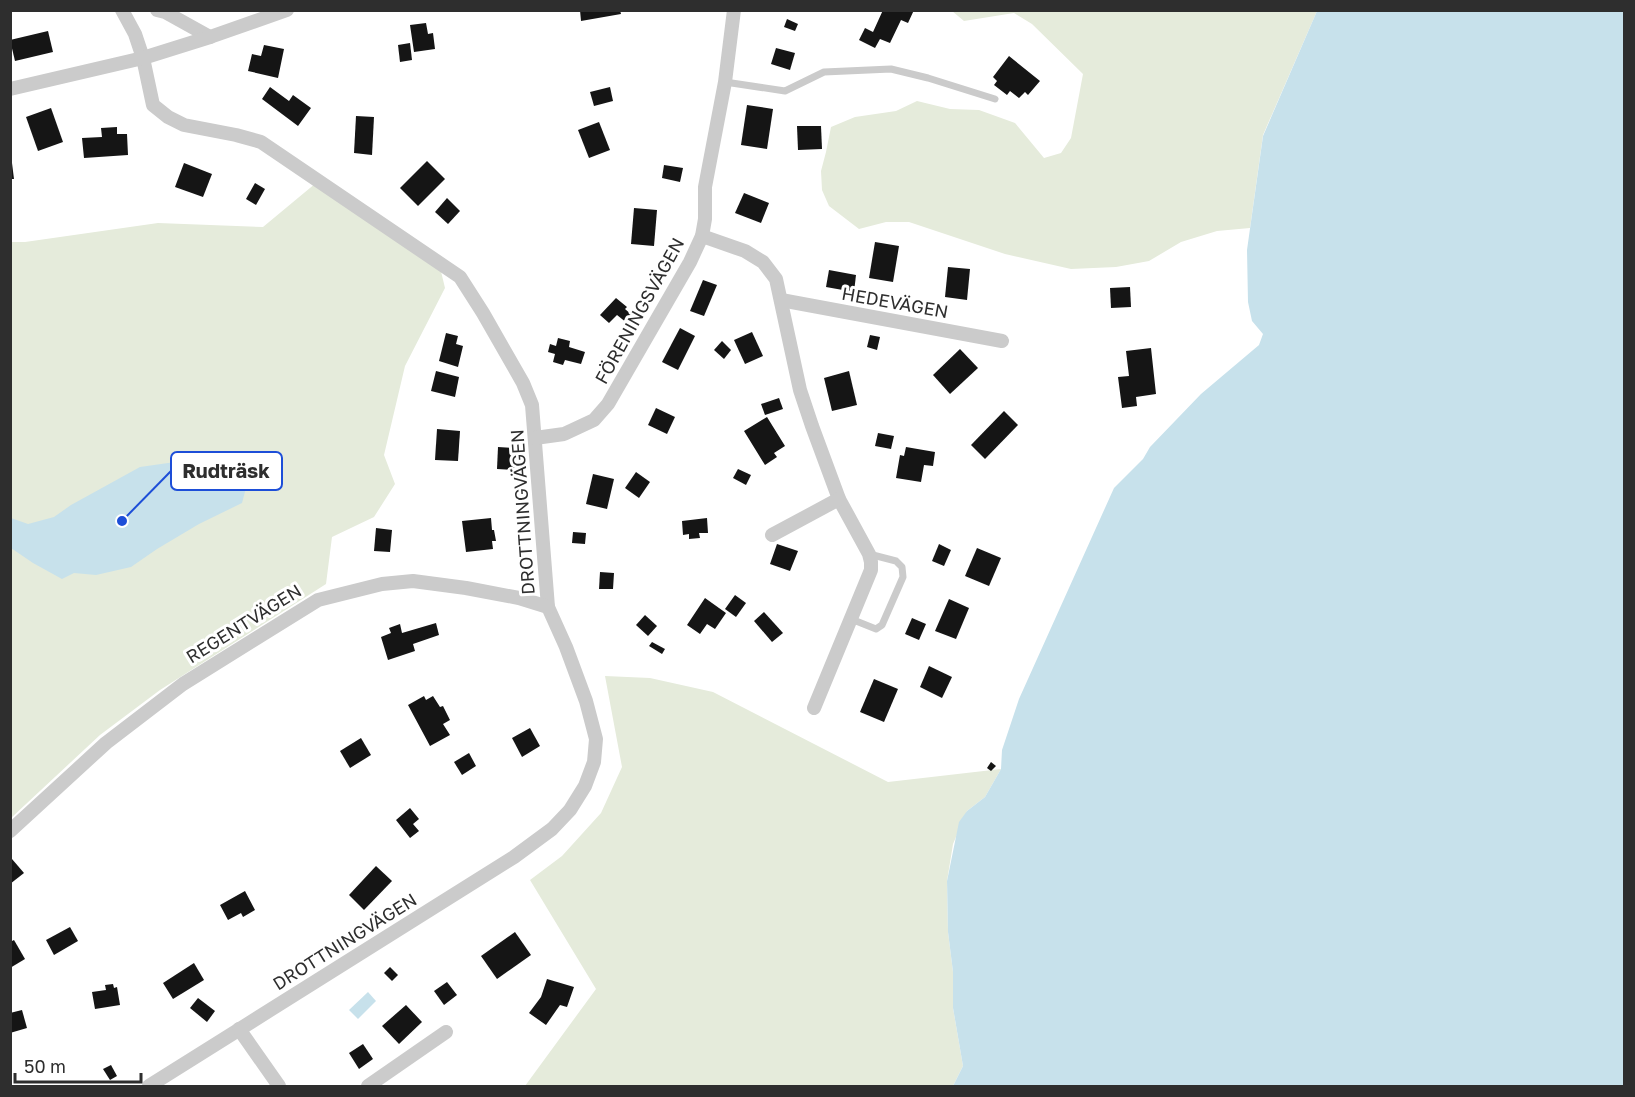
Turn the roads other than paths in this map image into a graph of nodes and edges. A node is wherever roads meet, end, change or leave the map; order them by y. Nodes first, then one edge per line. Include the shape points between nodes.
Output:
1 (122, 10) edge
2 (157, 10) edge
3 (287, 10) edge
4 (734, 10) edge
5 (210, 37) junction
6 (143, 58) junction
7 (725, 82) junction
8 (10, 89) edge
9 (995, 99) dead end
10 (702, 236) junction
11 (781, 300) junction
12 (1002, 341) dead end
13 (535, 438) junction
14 (839, 499) junction
15 (772, 535) dead end
16 (869, 554) junction
17 (548, 606) junction
18 (851, 619) junction
19 (814, 708) dead end
20 (10, 831) edge
21 (238, 1029) junction
22 (446, 1032) dead end
23 (149, 1086) edge
24 (279, 1086) edge
25 (368, 1086) edge

1 - 6 street, DROTTNINGVÄGEN
2 - 5 street
3 - 5 street
4 - 7 street, FÖRENINGSVÄGEN
5 - 6 street
6 - 8 street
6 - 13 street, DROTTNINGVÄGEN via 153,105 168,117 184,125 261,142 460,277 523,383 532,405
7 - 9 lane via 785,91 824,72 891,69
7 - 10 street, FÖRENINGSVÄGEN via 705,188
10 - 11 street via 745,251 763,262 776,279
10 - 13 street, FÖRENINGSVÄGEN via 608,404 594,420 564,434
11 - 12 street, HEDEVÄGEN
11 - 14 street via 800,390
13 - 17 street, DROTTNINGVÄGEN
14 - 15 street
14 - 16 street
16 - 18 street via 871,570
16 - 18 lane via 896,561 902,567 903,577 882,625 876,629
17 - 20 street, REGENTVÄGEN via 413,581 382,584 318,600 166,697 106,743
17 - 21 street, DROTTNINGVÄGEN via 582,690 596,739 594,762 570,810 514,857
18 - 19 street
21 - 23 street, DROTTNINGVÄGEN
21 - 24 street
22 - 25 street

